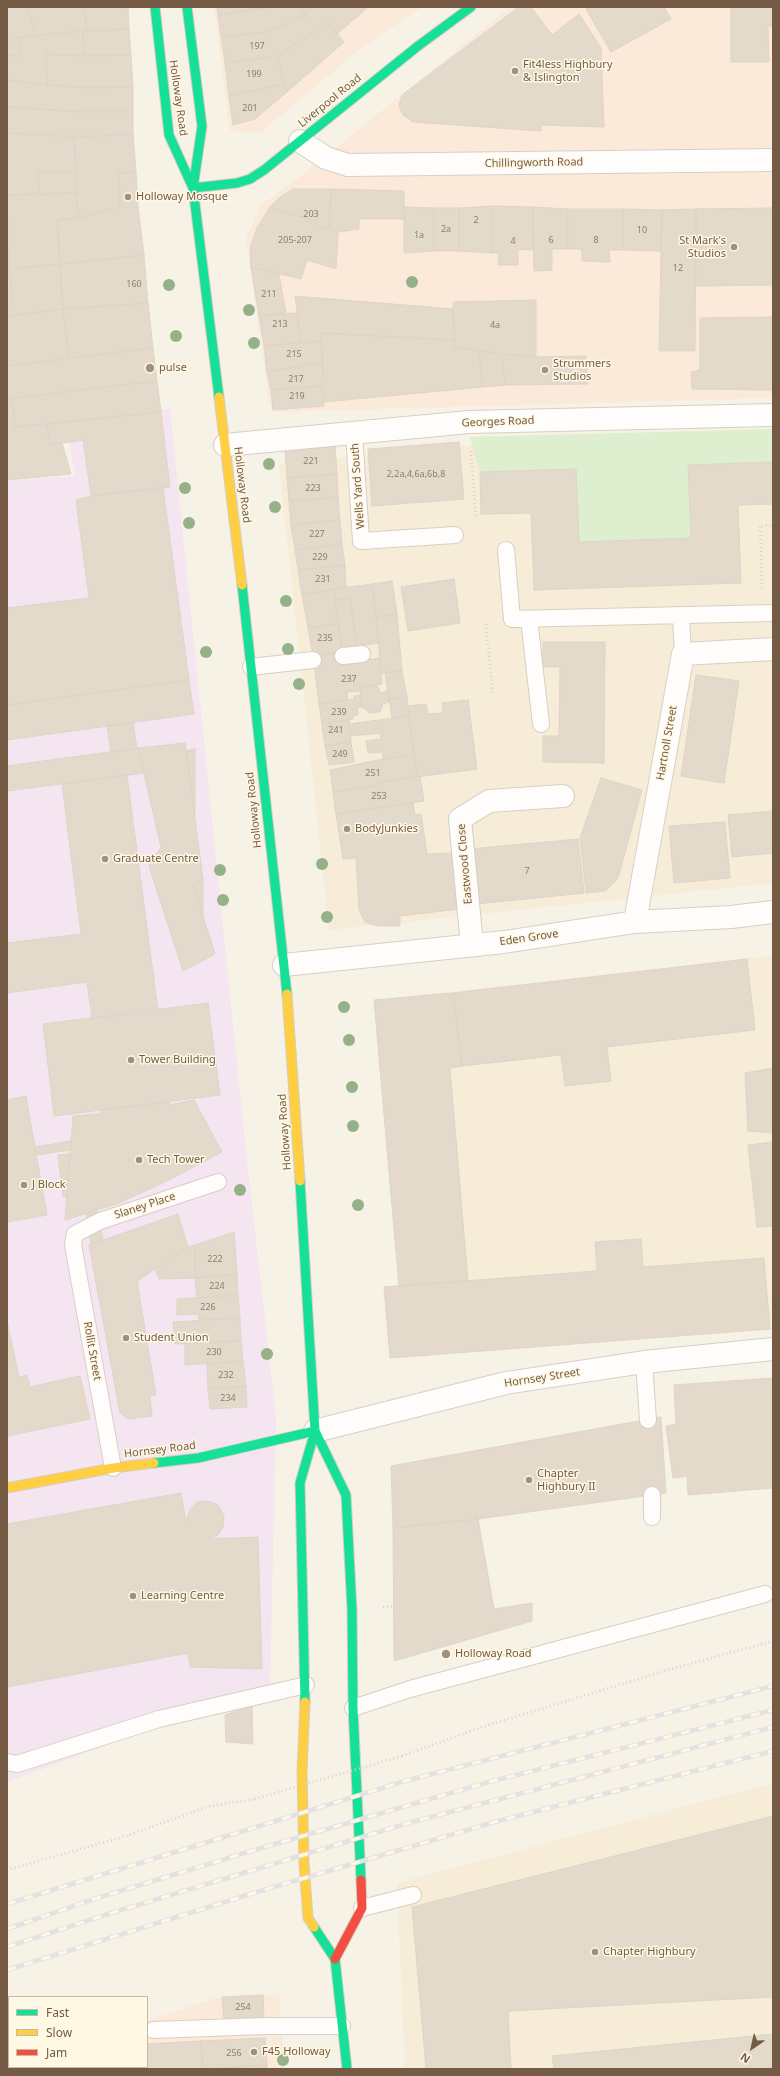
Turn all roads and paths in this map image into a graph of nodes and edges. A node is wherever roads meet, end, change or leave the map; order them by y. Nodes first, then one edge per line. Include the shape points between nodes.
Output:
1 (154, 7) edge
2 (188, 7) edge
3 (471, 7) edge
4 (300, 141) junction
5 (773, 160) edge
6 (193, 188) junction
7 (773, 414) edge
8 (354, 433) junction
9 (225, 445) junction
10 (773, 525) edge
11 (455, 535) dead end
12 (506, 550) dead end
13 (768, 613) edge
14 (681, 616) junction
15 (529, 619) junction
16 (773, 650) edge
17 (362, 654) dead end
18 (683, 654) junction
19 (343, 656) dead end
20 (313, 660) dead end
21 (251, 668) junction
22 (541, 724) dead end
23 (563, 796) dead end
24 (773, 912) edge
25 (635, 922) junction
26 (472, 945) junction
27 (284, 965) junction
28 (218, 1182) dead end
29 (75, 1234) joint
30 (773, 1349) edge
31 (644, 1362) junction
32 (648, 1420) dead end
33 (315, 1431) junction
34 (113, 1468) junction
35 (7, 1488) edge
36 (652, 1496) dead end
37 (652, 1517) dead end
38 (765, 1594) dead end
39 (394, 1606) dead end
40 (383, 1607) dead end
41 (773, 1641) edge
42 (306, 1685) junction
43 (353, 1708) junction
44 (7, 1762) edge
45 (7, 1870) edge
46 (413, 1896) dead end
47 (362, 1908) junction
48 (335, 1959) junction
49 (342, 2026) junction
50 (153, 2030) dead end
51 (346, 2069) edge

1 - 6 main road, Holloway Road via 169,135
2 - 6 main road, Holloway Road via 202,126
3 - 4 main road, Liverpool Road via 423,42
4 - 5 street, Chillingworth Road via 326,158 348,164
4 - 6 main road, Liverpool Road via 250,179
6 - 9 main road, Holloway Road
7 - 8 street, Georges Road via 469,422
8 - 9 street, Georges Road
8 - 11 lane, Wells Yard South via 361,541
9 - 21 main road, Holloway Road
10 - 13 path via 760,526
12 - 15 lane via 512,619
13 - 14 lane
14 - 15 lane
14 - 18 lane
15 - 22 lane
16 - 18 street
17 - 19 lane
18 - 25 street, Hartnoll Street
20 - 21 lane
21 - 27 main road, Holloway Road
23 - 26 street, Eastwood Close via 489,801 460,819
24 - 25 street, Eden Grove
25 - 26 street, Eden Grove
26 - 27 street, Eden Grove
27 - 33 main road, Holloway Road via 300,1164
28 - 29 lane, Slaney Place via 100,1221
29 - 34 lane, Rollit Street via 73,1245
30 - 31 street, Hornsey Street
31 - 32 lane
31 - 33 street, Hornsey Street via 506,1383
33 - 34 main road, Hornsey Road via 198,1458
33 - 42 main road, Holloway Road via 300,1483
33 - 43 main road, Holloway Road via 347,1499
34 - 35 main road, Hornsey Road
36 - 37 lane
38 - 43 lane via 410,1689
39 - 40 path
41 - 45 path, bridge via 482,1727 402,1756 254,1799 210,1806 126,1836
42 - 44 lane via 159,1719 17,1764
42 - 48 main road, Holloway Road via 302,1772 308,1918
43 - 47 main road, Holloway Road
46 - 47 lane
47 - 48 main road
48 - 49 main road, Holloway Road
49 - 50 lane
49 - 51 main road, Holloway Road

